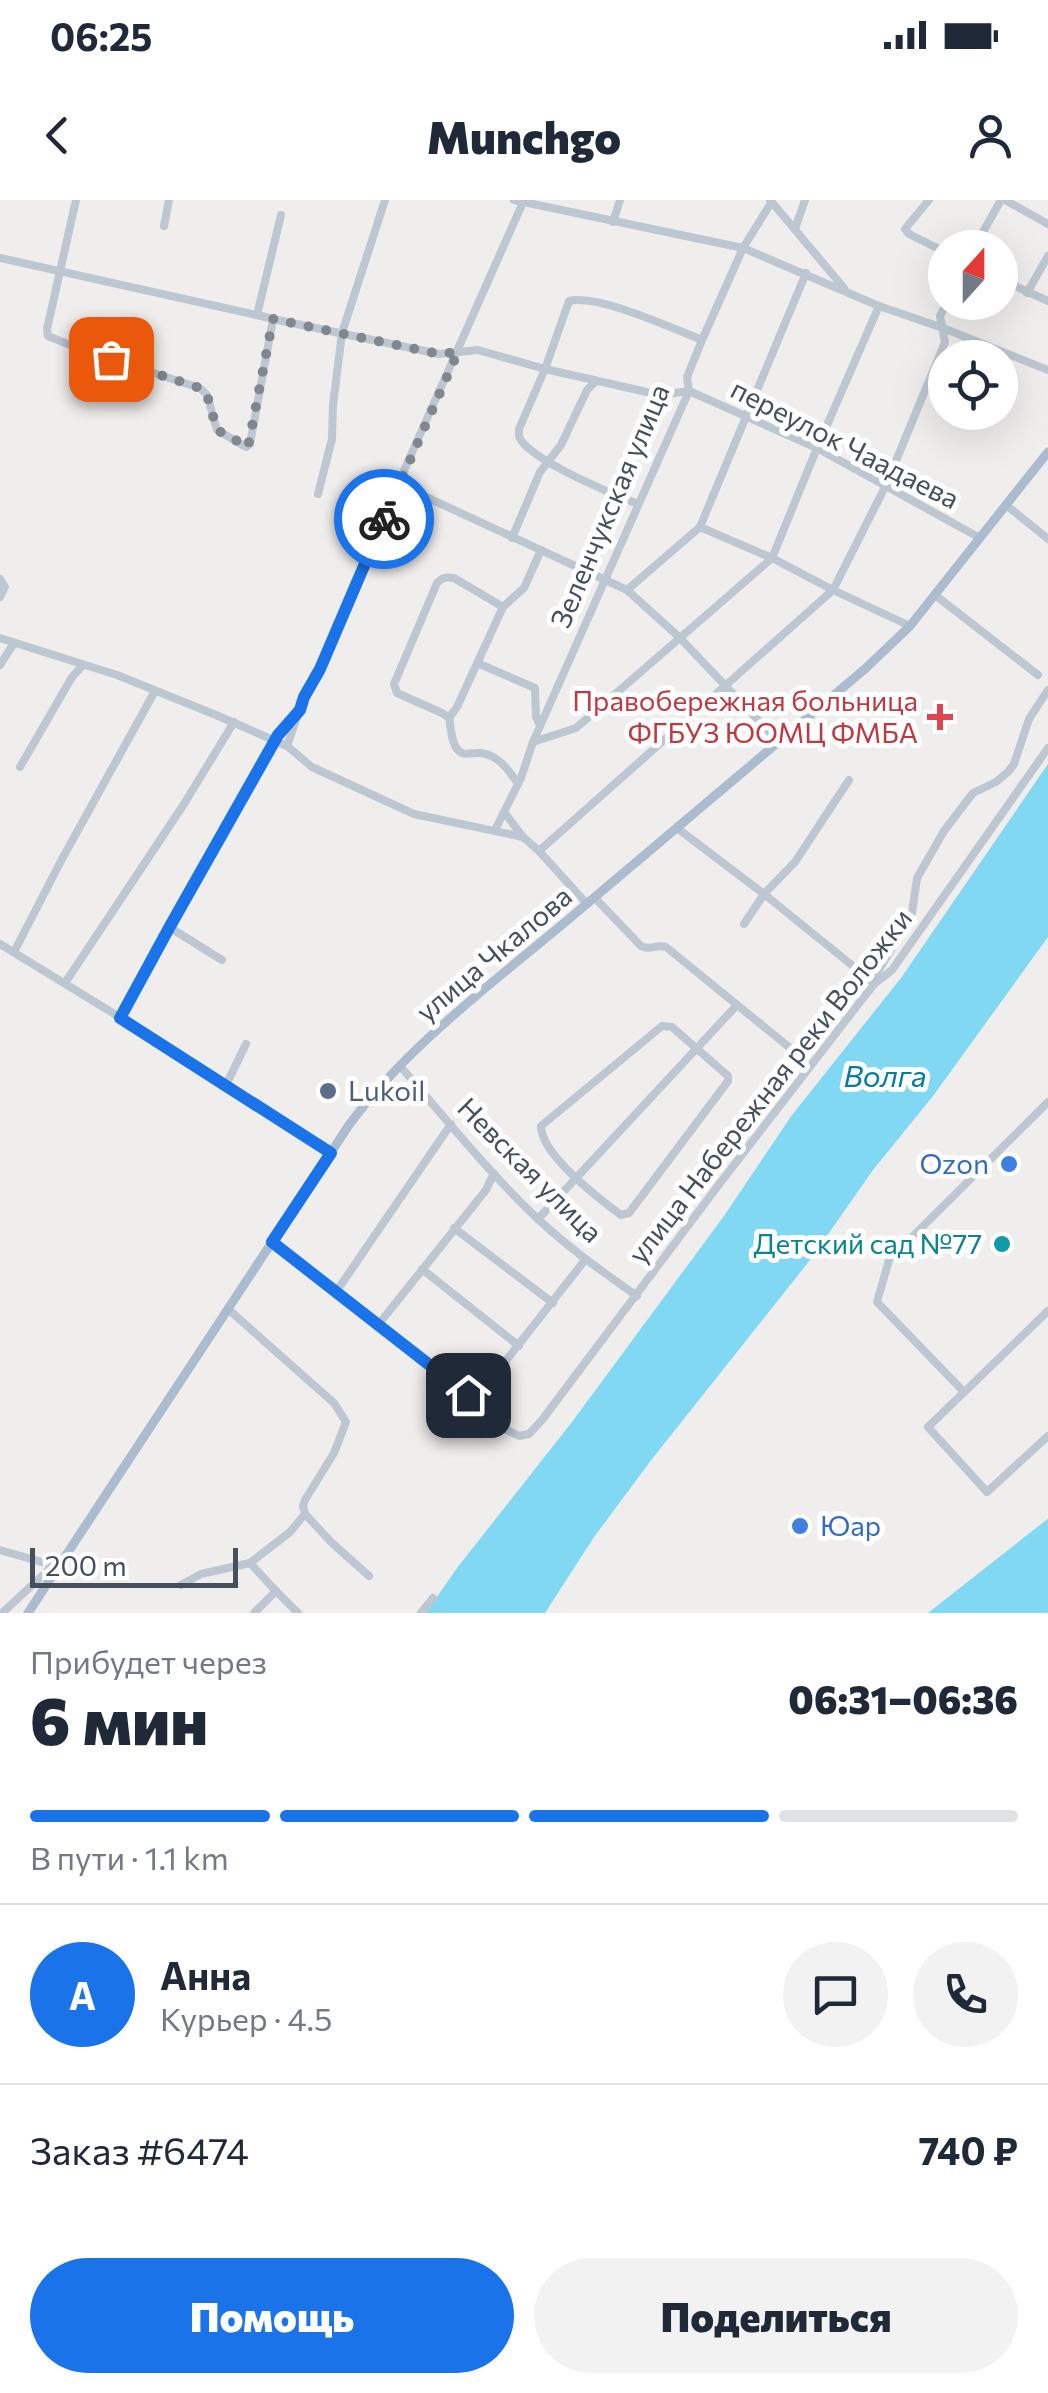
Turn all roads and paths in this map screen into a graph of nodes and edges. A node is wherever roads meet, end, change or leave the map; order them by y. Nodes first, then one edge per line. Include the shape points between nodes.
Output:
1 (76, 200) edge
2 (169, 200) edge
3 (384, 200) edge
4 (620, 200) edge
5 (805, 200) edge
6 (929, 200) edge
7 (1003, 200) edge
8 (521, 201) edge
9 (770, 201) edge
10 (281, 215) dead end
11 (612, 222) junction
12 (1048, 224) edge
13 (164, 226) dead end
14 (794, 229) junction
15 (985, 230) edge
16 (928, 244) edge
17 (744, 248) junction
18 (1048, 256) edge
19 (0, 258) edge
20 (60, 273) junction
21 (806, 273) junction
22 (1018, 288) edge
23 (846, 291) junction
24 (1027, 293) junction
25 (1048, 301) edge
26 (879, 306) junction
27 (256, 315) junction
28 (273, 319) junction
29 (941, 320) edge
30 (943, 328) junction
31 (342, 332) junction
32 (702, 340) junction
33 (458, 352) junction
34 (545, 369) junction
35 (1048, 370) edge
36 (596, 381) junction
37 (689, 391) junction
38 (745, 416) junction
39 (816, 448) junction
40 (1048, 452) edge
41 (549, 461) junction
42 (398, 484) junction
43 (886, 485) junction
44 (318, 494) dead end
45 (638, 504) junction
46 (1006, 504) junction
47 (700, 527) junction
48 (512, 538) junction
49 (980, 538) junction
50 (1048, 539) edge
51 (541, 550) junction
52 (772, 558) junction
53 (0, 579) edge
54 (604, 580) junction
55 (627, 590) junction
56 (833, 590) junction
57 (936, 595) junction
58 (0, 598) edge
59 (503, 607) junction
60 (910, 626) junction
61 (679, 637) junction
62 (0, 638) edge
63 (14, 642) junction
64 (477, 663) junction
65 (0, 665) edge
66 (83, 665) junction
67 (1038, 676) dead end
68 (726, 687) junction
69 (155, 690) junction
70 (1048, 690) edge
71 (300, 710) junction
72 (449, 718) junction
73 (234, 722) junction
74 (540, 726) junction
75 (274, 742) junction
76 (533, 742) junction
77 (779, 742) junction
78 (288, 746) junction
79 (1048, 748) edge
80 (20, 767) dead end
81 (849, 780) dead end
82 (518, 784) junction
83 (504, 812) junction
84 (678, 828) junction
85 (495, 830) junction
86 (523, 837) junction
87 (539, 851) junction
88 (764, 894) junction
89 (591, 901) junction
90 (744, 924) dead end
91 (169, 928) junction
92 (0, 944) edge
93 (14, 952) junction
94 (222, 960) dead end
95 (65, 983) junction
96 (873, 983) junction
97 (737, 1005) junction
98 (120, 1018) junction
99 (246, 1044) dead end
100 (696, 1049) junction
101 (811, 1065) junction
102 (400, 1066) junction
103 (226, 1085) junction
104 (1048, 1102) edge
105 (451, 1124) junction
106 (331, 1153) junction
107 (494, 1173) junction
108 (574, 1178) junction
109 (538, 1219) junction
110 (454, 1228) junction
111 (272, 1242) junction
112 (585, 1260) junction
113 (422, 1269) junction
114 (336, 1292) junction
115 (637, 1296) junction
116 (553, 1304) junction
117 (228, 1309) junction
118 (1048, 1311) edge
119 (378, 1325) junction
120 (519, 1346) junction
121 (964, 1392) junction
122 (468, 1395) junction
123 (1048, 1436) edge
124 (305, 1514) junction
125 (0, 1550) edge
126 (250, 1563) junction
127 (57, 1566) junction
128 (369, 1576) dead end
129 (181, 1585) dead end
130 (276, 1590) junction
131 (432, 1598) dead end
132 (2, 1613) edge
133 (29, 1613) edge
134 (254, 1613) edge
135 (298, 1613) edge
136 (420, 1613) edge

1 - 20 street
2 - 13 street
3 - 31 street
4 - 11 street
5 - 14 street
6 - 16 street via 906,230
7 - 12 street
7 - 15 street
8 - 11 street
8 - 33 street
9 - 14 street
9 - 17 street, Зеленчукская улица
10 - 27 street
11 - 17 street
14 - 23 street
17 - 21 street
17 - 32 street, Зеленчукская улица
18 - 24 street
19 - 20 street
20 - 27 street
20 - 28 street via 50,338 200,388 217,430 248,447
21 - 23 street
21 - 38 street
22 - 24 street
23 - 26 street
24 - 25 street
26 - 30 street
26 - 39 street
27 - 28 street
28 - 31 street
29 - 30 street
30 - 35 street
30 - 43 street via 945,342
31 - 33 street via 439,354
31 - 44 street via 332,439
32 - 34 street via 574,298
32 - 37 street, Зеленчукская улица via 686,377
33 - 34 street via 478,350
33 - 42 street
34 - 36 street
34 - 41 street via 518,432
36 - 37 street via 660,394
36 - 41 street
37 - 38 street, переулок Чаадаева
37 - 45 street, Зеленчукская улица
38 - 39 street, переулок Чаадаева
38 - 47 street
39 - 43 street, переулок Чаадаева
39 - 52 street
40 - 46 main road, улица Чкалова
41 - 45 street
41 - 48 street
42 - 48 street
42 - 71 street
43 - 49 street, переулок Чаадаева
43 - 56 street
45 - 54 street, Зеленчукская улица
46 - 49 main road, улица Чкалова
46 - 50 street
47 - 52 street
47 - 55 street
48 - 51 street
49 - 57 main road, улица Чкалова
51 - 54 street
51 - 59 street via 524,588
52 - 56 street
52 - 61 street
53 - 58 street
54 - 55 street
54 - 74 street, Зеленчукская улица
55 - 61 street
56 - 60 street
56 - 68 street
57 - 60 main road, улица Чкалова
57 - 67 street
59 - 64 street
59 - 72 street via 454,578 437,583 394,688
60 - 77 main road, улица Чкалова
61 - 68 street
61 - 76 street via 576,728
62 - 63 street
63 - 65 street
63 - 66 street
64 - 72 street
64 - 74 street via 534,688
66 - 69 street
66 - 80 street
68 - 77 street
68 - 87 street
69 - 73 street
69 - 93 street
70 - 96 street via 1014,764 972,793 944,830 917,878 908,922
71 - 75 street
71 - 78 street
72 - 82 street via 458,751 494,758
73 - 75 street
73 - 95 street
74 - 76 street, Зеленчукская улица
75 - 78 street
75 - 91 street
76 - 82 street, Зеленчукская улица
77 - 84 main road, улица Чкалова
78 - 85 street via 312,766 414,814
79 - 96 street, улица Набережная реки Воложки via 892,970
81 - 88 street via 795,862
82 - 83 street, Зеленчукская улица
83 - 85 street, Зеленчукская улица
83 - 86 street
84 - 88 street
84 - 89 main road, улица Чкалова
85 - 86 street
86 - 87 street
87 - 89 street
88 - 90 street
88 - 96 street
89 - 97 street via 640,946 666,947
89 - 102 main road, улица Чкалова
91 - 94 street
91 - 98 street
92 - 93 street
93 - 95 street
95 - 98 street
96 - 101 street, улица Набережная реки Воложки
97 - 100 street
97 - 101 street
98 - 103 street
99 - 103 street
100 - 108 street
100 - 108 street via 662,1026 543,1122 543,1140
100 - 108 street via 728,1081 629,1213 618,1213
101 - 115 street, улица Набережная реки Воложки
102 - 105 street, Невская улица
102 - 106 main road, улица Чкалова
103 - 106 street
104 - 121 street via 889,1260 884,1274 876,1302
105 - 107 street, Невская улица
105 - 114 street
106 - 111 main road, улица Чкалова
107 - 109 street, Невская улица
107 - 110 street
108 - 109 street
109 - 112 street, Невская улица
110 - 113 street
110 - 116 street
111 - 114 street
111 - 117 main road, улица Чкалова
112 - 115 street, Невская улица
112 - 116 street
113 - 119 street
113 - 120 street
114 - 119 street
115 - 122 street, улица Набережная реки Воложки via 529,1434 514,1435
116 - 120 street
117 - 124 street via 334,1403 346,1422 304,1503
117 - 127 main road, улица Чкалова
118 - 121 street
119 - 122 street
120 - 122 street
121 - 123 street via 928,1427 987,1492
124 - 126 street
124 - 128 street
125 - 127 street
126 - 129 street
126 - 130 street
127 - 132 street
127 - 133 main road, улица Чкалова
130 - 134 street
130 - 135 street
131 - 136 street

